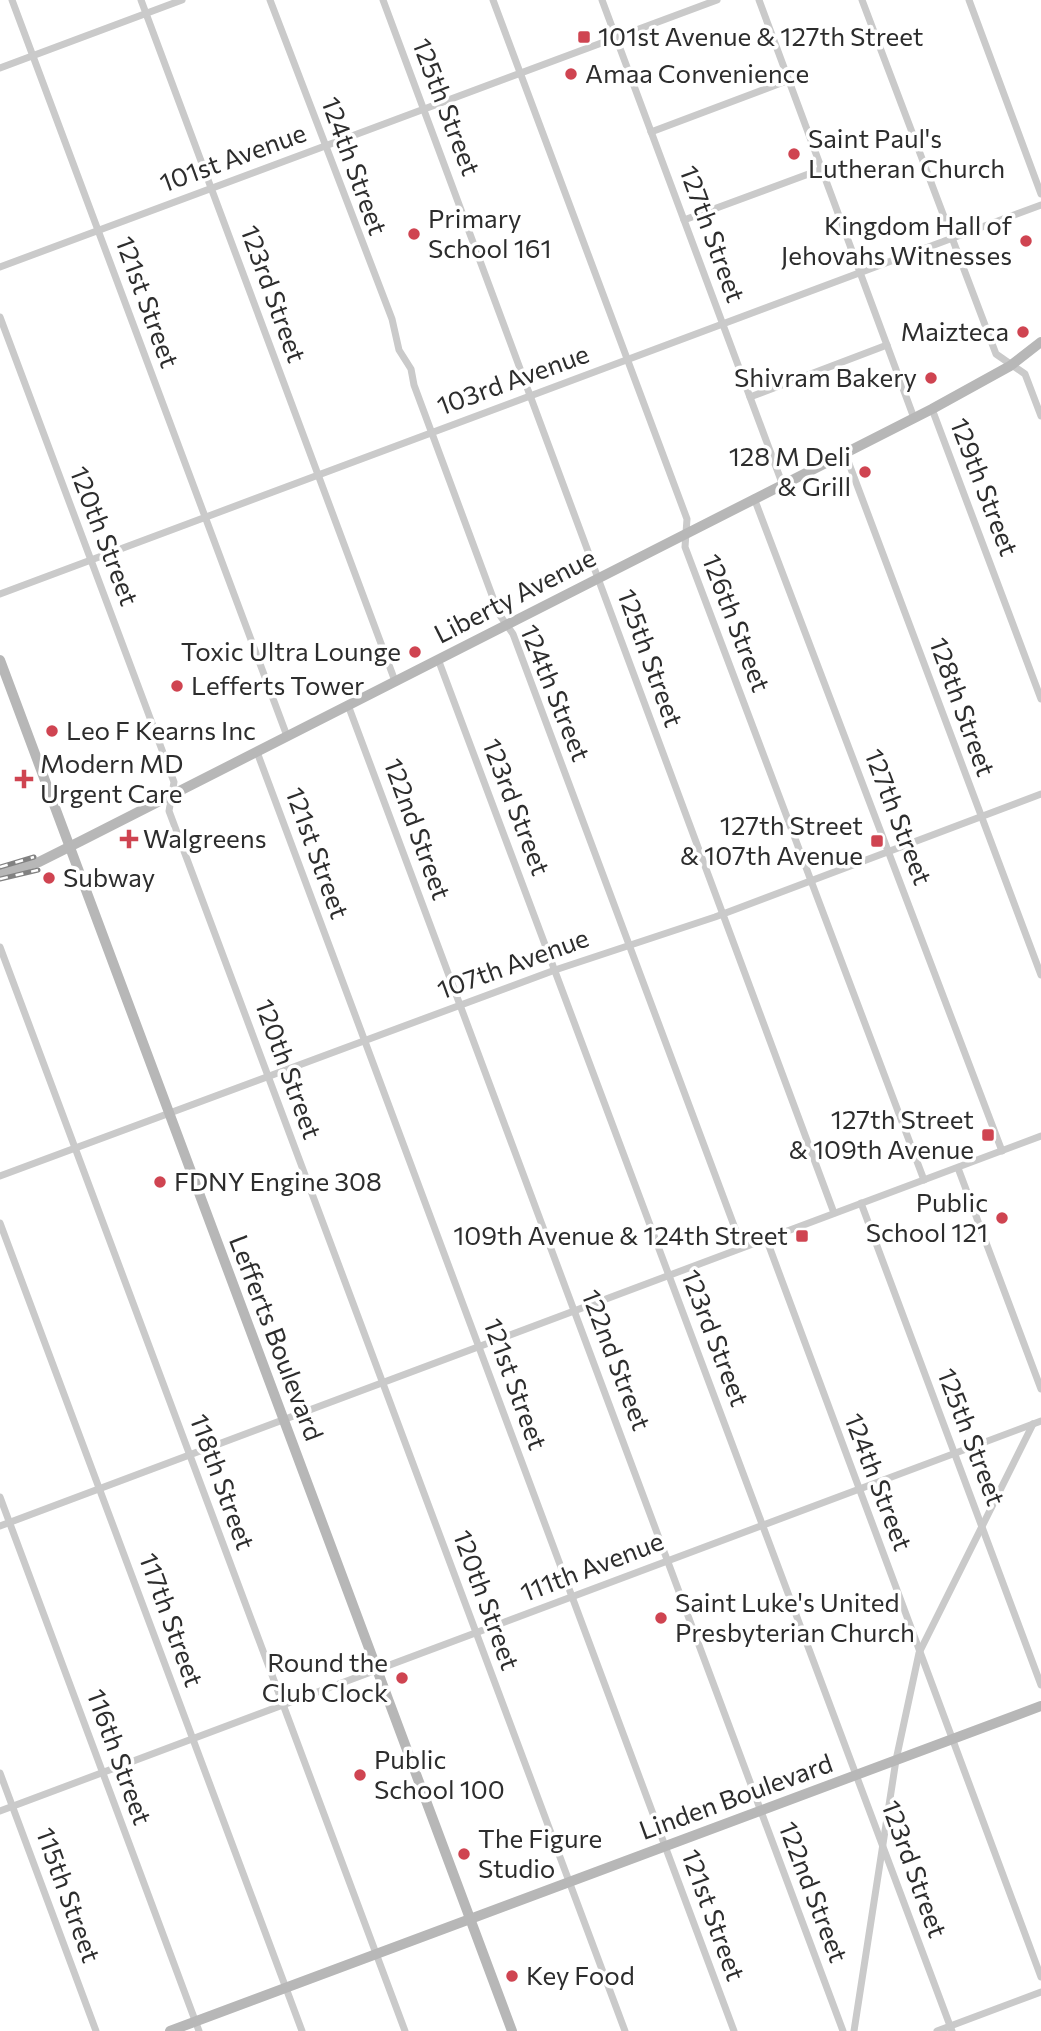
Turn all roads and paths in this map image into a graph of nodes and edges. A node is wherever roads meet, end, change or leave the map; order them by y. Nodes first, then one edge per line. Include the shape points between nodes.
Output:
1 (12, 0) edge
2 (141, 0) edge
3 (182, 0) edge
4 (270, 0) edge
5 (383, 0) edge
6 (493, 0) edge
7 (601, 0) edge
8 (717, 0) edge
9 (759, 0) edge
10 (862, 0) edge
11 (969, 0) edge
12 (146, 14) junction
13 (616, 38) junction
14 (32, 56) junction
15 (0, 68) edge
16 (520, 73) junction
17 (789, 80) junction
18 (424, 109) junction
19 (651, 132) junction
20 (325, 146) junction
21 (822, 169) junction
22 (211, 189) junction
23 (1041, 194) edge
24 (1041, 205) edge
25 (684, 220) junction
26 (98, 231) junction
27 (952, 238) junction
28 (0, 267) edge
29 (860, 273) junction
30 (0, 317) edge
31 (723, 324) junction
32 (1041, 342) edge
33 (887, 345) junction
34 (627, 360) junction
35 (1010, 366) junction
36 (531, 396) junction
37 (750, 397) junction
38 (932, 409) junction
39 (1041, 416) edge
40 (914, 418) junction
41 (432, 433) junction
42 (845, 453) junction
43 (318, 475) junction
44 (782, 484) junction
45 (754, 498) junction
46 (205, 517) junction
47 (686, 533) junction
48 (91, 560) junction
49 (598, 577) junction
50 (0, 594) edge
51 (506, 624) junction
52 (438, 659) junction
53 (0, 660) edge
54 (395, 681) junction
55 (1041, 699) edge
56 (348, 705) junction
57 (287, 736) junction
58 (257, 752) junction
59 (1041, 794) edge
60 (172, 795) junction
61 (981, 817) junction
62 (69, 847) junction
63 (889, 852) junction
64 (0, 874) edge
65 (811, 881) junction
66 (723, 914) junction
67 (630, 946) junction
68 (0, 947) edge
69 (555, 970) junction
70 (1041, 975) edge
71 (460, 1005) junction
72 (364, 1041) junction
73 (269, 1076) junction
74 (169, 1113) junction
75 (1041, 1136) edge
76 (75, 1149) junction
77 (1002, 1151) junction
78 (958, 1168) junction
79 (0, 1177) edge
80 (924, 1180) junction
81 (861, 1203) junction
82 (834, 1213) junction
83 (0, 1223) edge
84 (766, 1238) junction
85 (743, 1247) junction
86 (669, 1276) junction
87 (574, 1311) junction
88 (479, 1346) junction
89 (383, 1382) junction
90 (1041, 1389) edge
91 (284, 1420) junction
92 (1037, 1422) edge
93 (954, 1453) junction
94 (190, 1455) junction
95 (99, 1489) junction
96 (858, 1489) junction
97 (0, 1497) edge
98 (9, 1522) junction
99 (763, 1525) junction
100 (0, 1526) edge
101 (982, 1527) junction
102 (669, 1560) junction
103 (572, 1597) junction
104 (476, 1633) junction
105 (919, 1653) junction
106 (377, 1670) junction
107 (1041, 1685) edge
108 (283, 1705) junction
109 (1041, 1706) edge
110 (952, 1739) junction
111 (193, 1740) junction
112 (896, 1760) junction
113 (103, 1772) junction
114 (0, 1773) edge
115 (857, 1774) junction
116 (12, 1806) junction
117 (0, 1811) edge
118 (760, 1811) junction
119 (881, 1844) junction
120 (665, 1846) junction
121 (569, 1882) junction
122 (470, 1919) junction
123 (376, 1954) junction
124 (1041, 1977) edge
125 (285, 1988) junction
126 (1041, 1992) edge
127 (197, 2026) edge
128 (951, 2029) edge
129 (96, 2031) edge
130 (170, 2031) edge
131 (302, 2031) edge
132 (405, 2031) edge
133 (512, 2031) edge
134 (625, 2031) edge
135 (734, 2031) edge
136 (843, 2031) edge
137 (854, 2031) edge
138 (937, 2031) edge

1 - 14 street, 121st Street
2 - 12 street, 123rd Street
3 - 12 street
4 - 20 street, 124th Street
5 - 18 street, 125th Street
6 - 16 street, 126th Street
7 - 13 street, 127th Street
8 - 13 street, 101st Avenue
9 - 17 street, 129th Street
10 - 27 street
11 - 23 street
12 - 14 street
12 - 22 street, 123rd Street
13 - 16 street, 101st Avenue
13 - 19 street, 127th Street
14 - 15 street
14 - 26 street, 121st Street
16 - 18 street, 101st Avenue
16 - 34 street, 126th Street
17 - 19 street
17 - 21 street, 129th Street
18 - 20 street, 101st Avenue
18 - 36 street, 125th Street
19 - 25 street, 127th Street
20 - 22 street, 101st Avenue
20 - 41 street, 124th Street
21 - 25 street
21 - 29 street, 129th Street
22 - 26 street, 101st Avenue
22 - 43 street, 123rd Street
24 - 27 street, 103rd Avenue
25 - 31 street, 127th Street
26 - 28 street, 101st Avenue
26 - 46 street, 121st Street
27 - 29 street, 103rd Avenue
27 - 35 street via 996,354
29 - 31 street, 103rd Avenue
29 - 33 street, 129th Street
30 - 48 street, 120th Street
31 - 34 street, 103rd Avenue
31 - 37 street, 127th Street
32 - 35 street, Liberty Avenue
33 - 37 street
33 - 40 street, 129th Street
34 - 36 street, 103rd Avenue
34 - 47 street, 126th Street via 687,519
35 - 38 street, Liberty Avenue
35 - 39 street via 1026,374
36 - 41 street, 103rd Avenue
36 - 49 street, 125th Street
37 - 44 street, 127th Street
38 - 40 street, Liberty Avenue
38 - 55 street, 129th Street
40 - 42 street, Liberty Avenue
41 - 43 street, 103rd Avenue
41 - 51 street, 124th Street
42 - 44 street, Liberty Avenue
42 - 61 street, 128th Street
43 - 46 street, 103rd Avenue
43 - 54 street, 123rd Street
44 - 45 street, Liberty Avenue
45 - 47 street, Liberty Avenue
45 - 63 street, 127th Street
46 - 48 street, 103rd Avenue
46 - 57 street, 121st Street
47 - 49 street, Liberty Avenue
47 - 65 street, 126th Street via 685,547
48 - 50 street, 103rd Avenue
48 - 60 street, 120th Street via 174,782
49 - 51 street, Liberty Avenue
49 - 66 street, 125th Street
51 - 52 street, Liberty Avenue
51 - 67 street, 124th Street
52 - 54 street, Liberty Avenue
52 - 69 street, 123rd Street
53 - 62 street, Lefferts Boulevard
54 - 56 street, Liberty Avenue
56 - 57 street, Liberty Avenue
56 - 71 street, 122nd Street
57 - 58 street, Liberty Avenue
58 - 60 street, Liberty Avenue
58 - 72 street, 121st Street
59 - 61 street, 107th Avenue
60 - 62 street, Liberty Avenue
60 - 73 street, 120th Street via 170,811
61 - 63 street, 107th Avenue
61 - 70 street, 128th Street
62 - 64 street, Liberty Avenue
62 - 74 street, Lefferts Boulevard
63 - 65 street, 107th Avenue
63 - 77 street, 127th Street
65 - 66 street, 107th Avenue
65 - 80 street, 126th Street
66 - 67 street, 107th Avenue
66 - 82 street, 125th Street
67 - 69 street, 107th Avenue
67 - 85 street, 124th Street
68 - 76 street, 118th Street
69 - 71 street, 107th Avenue
69 - 86 street, 123rd Street
71 - 72 street, 107th Avenue
71 - 87 street, 122nd Street
72 - 73 street, 107th Avenue
72 - 88 street, 121st Street
73 - 74 street, 107th Avenue
73 - 89 street, 120th Street
74 - 76 street, 107th Avenue
74 - 91 street, Lefferts Boulevard
75 - 77 street
76 - 79 street, 107th Avenue
76 - 94 street, 118th Street
77 - 78 street
78 - 80 street
78 - 90 street
80 - 81 street
81 - 82 street
81 - 93 street, 125th Street
82 - 84 street
83 - 95 street, 117th Street
84 - 85 street
84 - 96 street, 124th Street
85 - 86 street
86 - 87 street
86 - 99 street, 123rd Street
87 - 88 street
87 - 102 street, 122nd Street
88 - 89 street
88 - 103 street, 121st Street
89 - 91 street
89 - 104 street, 120th Street
91 - 94 street
91 - 106 street, Lefferts Boulevard
92 - 93 street, 111th Avenue
92 - 101 street
93 - 96 street, 111th Avenue
93 - 101 street, 125th Street
94 - 95 street
94 - 108 street, 118th Street
95 - 98 street
95 - 111 street, 117th Street
96 - 99 street, 111th Avenue
96 - 105 street, 124th Street
97 - 98 street, 116th Street
98 - 100 street
98 - 113 street, 116th Street
99 - 102 street, 111th Avenue
99 - 115 street, 123rd Street
101 - 105 street
101 - 107 street, 125th Street
102 - 103 street, 111th Avenue
102 - 118 street, 122nd Street
103 - 104 street, 111th Avenue
103 - 120 street, 121st Street
104 - 106 street, 111th Avenue
104 - 121 street, 120th Street
105 - 110 street, 124th Street
105 - 112 street
106 - 108 street, 111th Avenue
106 - 122 street, Lefferts Boulevard
108 - 111 street, 111th Avenue
108 - 123 street, 118th Street
109 - 110 street, Linden Boulevard
110 - 112 street, Linden Boulevard
110 - 124 street, 124th Street
111 - 113 street, 111th Avenue
111 - 125 street, 117th Street
112 - 115 street, Linden Boulevard
112 - 119 street
113 - 116 street, 111th Avenue
113 - 127 street, 116th Street
114 - 116 street, 115th Street
115 - 118 street, Linden Boulevard
115 - 119 street, 123rd Street
116 - 117 street, 111th Avenue
116 - 129 street, 115th Street
118 - 120 street, Linden Boulevard
118 - 136 street, 122nd Street
119 - 128 street, 123rd Street
119 - 137 street
120 - 121 street, Linden Boulevard
120 - 135 street, 121st Street
121 - 122 street, Linden Boulevard
121 - 134 street, 120th Street
122 - 123 street, Linden Boulevard
122 - 133 street, Lefferts Boulevard
123 - 125 street, Linden Boulevard
123 - 132 street, 118th Street
125 - 127 street, Linden Boulevard
125 - 131 street, 117th Street
126 - 128 street
127 - 130 street, Linden Boulevard
128 - 138 street

